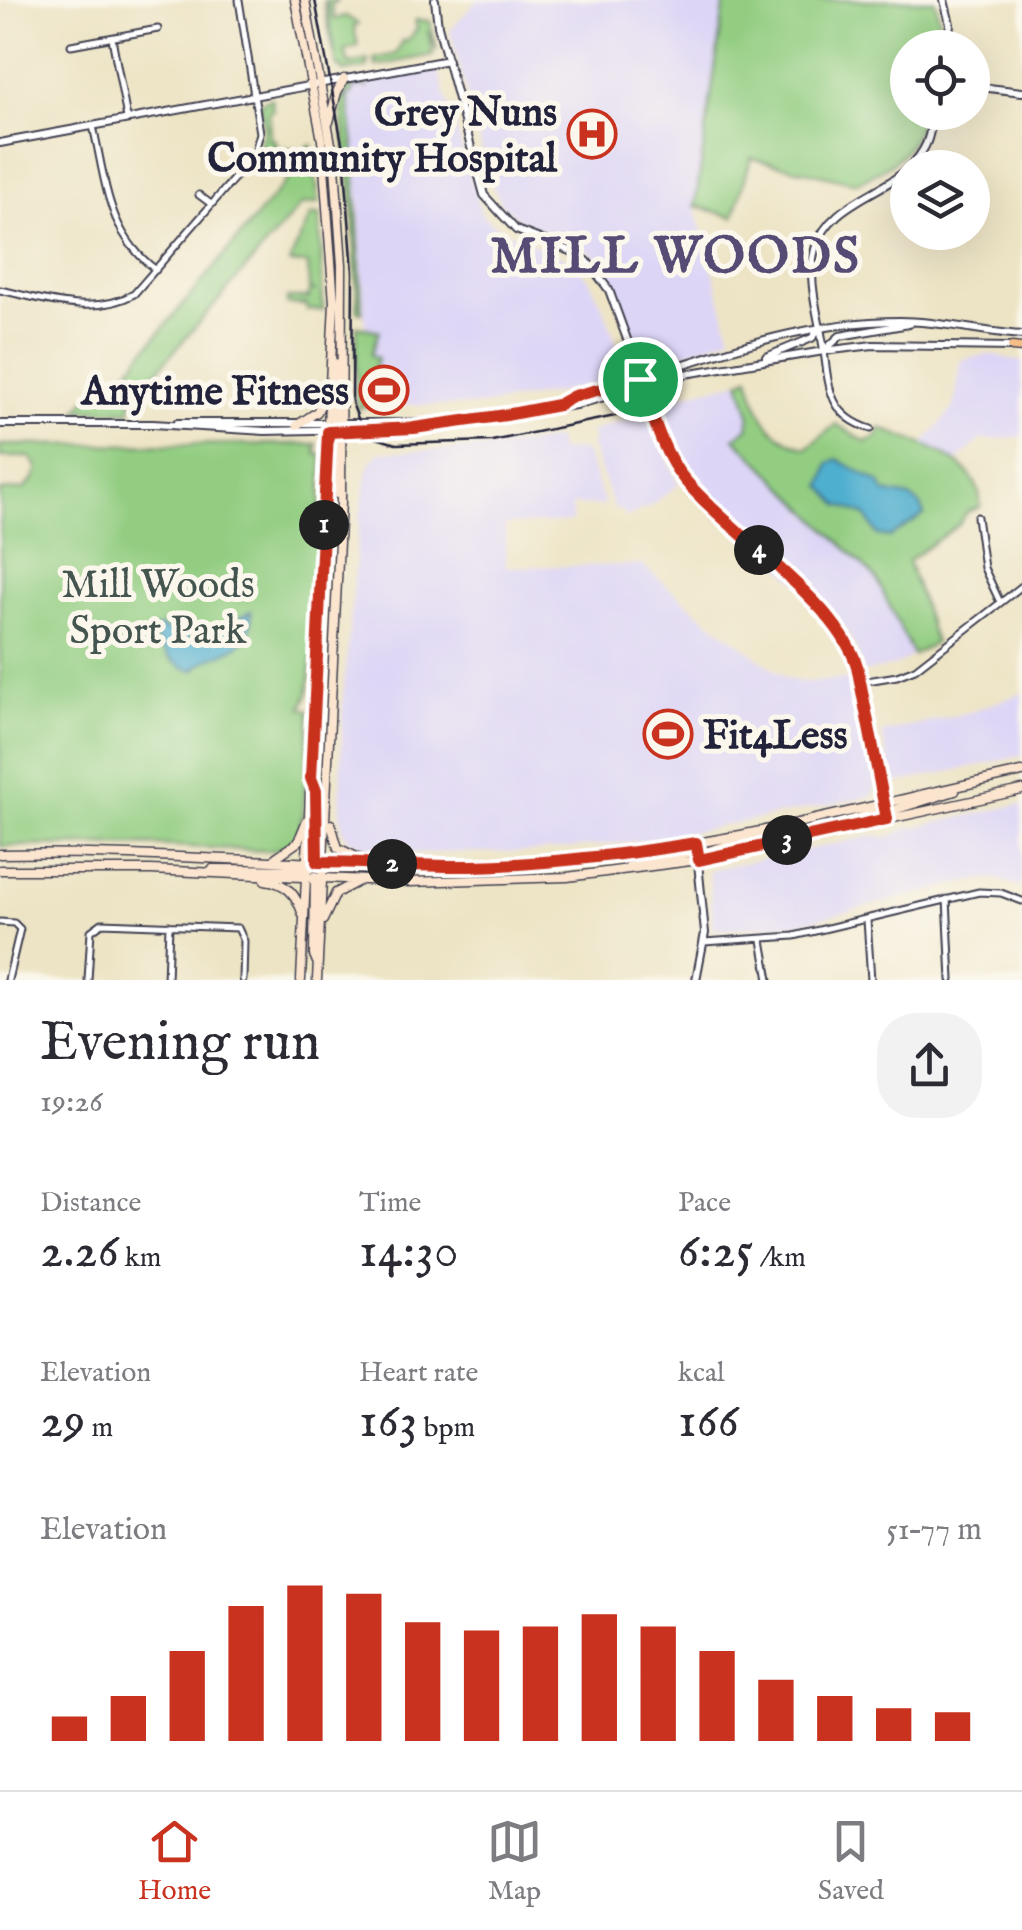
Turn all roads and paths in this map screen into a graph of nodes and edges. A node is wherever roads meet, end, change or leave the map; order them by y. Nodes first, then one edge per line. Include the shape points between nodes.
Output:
1 (239, 0) edge
2 (295, 0) edge
3 (305, 0) edge
4 (435, 0) edge
5 (944, 0) edge
6 (158, 29) dead end
7 (949, 30) edge
8 (112, 37) junction
9 (71, 45) dead end
10 (448, 60) junction
11 (344, 79) junction
12 (318, 84) junction
13 (990, 88) edge
14 (1022, 92) edge
15 (256, 96) junction
16 (127, 118) junction
17 (329, 122) junction
18 (93, 126) junction
19 (930, 130) edge
20 (0, 143) edge
21 (199, 195) dead end
22 (212, 204) junction
23 (156, 270) junction
24 (0, 290) edge
25 (920, 322) junction
26 (821, 327) junction
27 (1022, 335) edge
28 (1019, 347) edge
29 (332, 350) junction
30 (824, 351) junction
31 (752, 362) junction
32 (330, 382) junction
33 (642, 383) junction
34 (0, 424) edge
35 (154, 424) junction
36 (296, 424) junction
37 (336, 428) junction
38 (871, 430) dead end
39 (977, 517) dead end
40 (1022, 586) edge
41 (999, 602) junction
42 (860, 682) junction
43 (1022, 772) edge
44 (311, 778) junction
45 (970, 784) junction
46 (1022, 787) edge
47 (328, 799) junction
48 (886, 802) junction
49 (310, 811) junction
50 (887, 819) junction
51 (804, 820) junction
52 (804, 836) junction
53 (696, 843) junction
54 (0, 854) edge
55 (266, 858) junction
56 (699, 860) junction
57 (370, 863) junction
58 (468, 866) junction
59 (0, 870) edge
60 (316, 870) junction
61 (199, 872) junction
62 (606, 873) junction
63 (241, 874) junction
64 (363, 880) junction
65 (947, 900) junction
66 (1022, 901) edge
67 (867, 920) junction
68 (304, 921) junction
69 (0, 922) edge
70 (321, 924) junction
71 (169, 925) junction
72 (762, 940) junction
73 (704, 942) junction
74 (318, 966) junction
75 (8, 980) edge
76 (88, 980) edge
77 (166, 980) edge
78 (243, 980) edge
79 (301, 980) edge
80 (317, 980) edge
81 (696, 980) edge
82 (769, 980) edge
83 (871, 980) edge
84 (951, 980) edge

1 - 15 street
2 - 12 main road
3 - 12 main road
4 - 10 street
5 - 7 street
6 - 8 street
8 - 9 street
8 - 16 street
10 - 11 street
10 - 33 street via 484,195 516,230 571,252 599,274
11 - 12 street
11 - 17 main road
12 - 15 street
12 - 17 main road
12 - 29 main road via 332,247
13 - 14 street
15 - 16 street
15 - 22 street via 260,133 247,163
16 - 18 street
17 - 37 main road via 340,209
18 - 20 street
18 - 23 street via 118,231
19 - 26 street via 915,161 834,216 822,235 814,252
21 - 22 street
22 - 23 street
23 - 24 street via 134,294 98,307
25 - 26 street
25 - 27 street
25 - 30 street via 840,336
26 - 30 street
26 - 31 street via 812,338
26 - 33 street via 737,345
28 - 30 street
29 - 32 main road
29 - 37 main road
30 - 31 street
30 - 38 street via 837,408
31 - 33 street
32 - 36 main road via 317,412
32 - 37 main road
33 - 37 street via 558,405 414,428
33 - 42 street via 680,474 839,629
34 - 35 street
35 - 36 street
35 - 37 street via 266,432
36 - 37 street
37 - 44 main road
37 - 47 main road via 339,551
39 - 41 street via 984,568
40 - 41 street
41 - 42 street via 915,669
42 - 48 street
43 - 45 main road
44 - 49 main road
44 - 60 main road
45 - 48 main road
45 - 50 main road via 894,810
46 - 50 main road
47 - 57 main road via 338,848
47 - 60 main road
48 - 50 street
48 - 51 main road
48 - 52 main road via 878,812
49 - 55 main road via 298,842
49 - 60 main road
50 - 52 main road
51 - 53 main road
51 - 56 main road via 705,852
52 - 56 main road
53 - 56 street
53 - 58 main road via 578,860
53 - 62 main road via 691,852
54 - 55 main road
55 - 60 main road
56 - 62 main road
56 - 73 street
57 - 58 main road
57 - 60 main road
58 - 60 main road
59 - 61 main road
60 - 61 main road
60 - 63 main road
60 - 64 main road
60 - 68 main road
60 - 70 main road
60 - 74 main road
61 - 63 main road
62 - 64 main road via 490,882
63 - 68 main road via 288,887
64 - 70 main road via 336,894
65 - 66 street via 989,891
65 - 67 street
65 - 84 street
67 - 72 street
67 - 83 street
68 - 79 main road
69 - 75 street via 20,929
70 - 74 main road
71 - 76 street via 94,926
71 - 77 street
71 - 78 street via 242,931
72 - 73 street
72 - 82 street
73 - 81 street
74 - 80 main road

